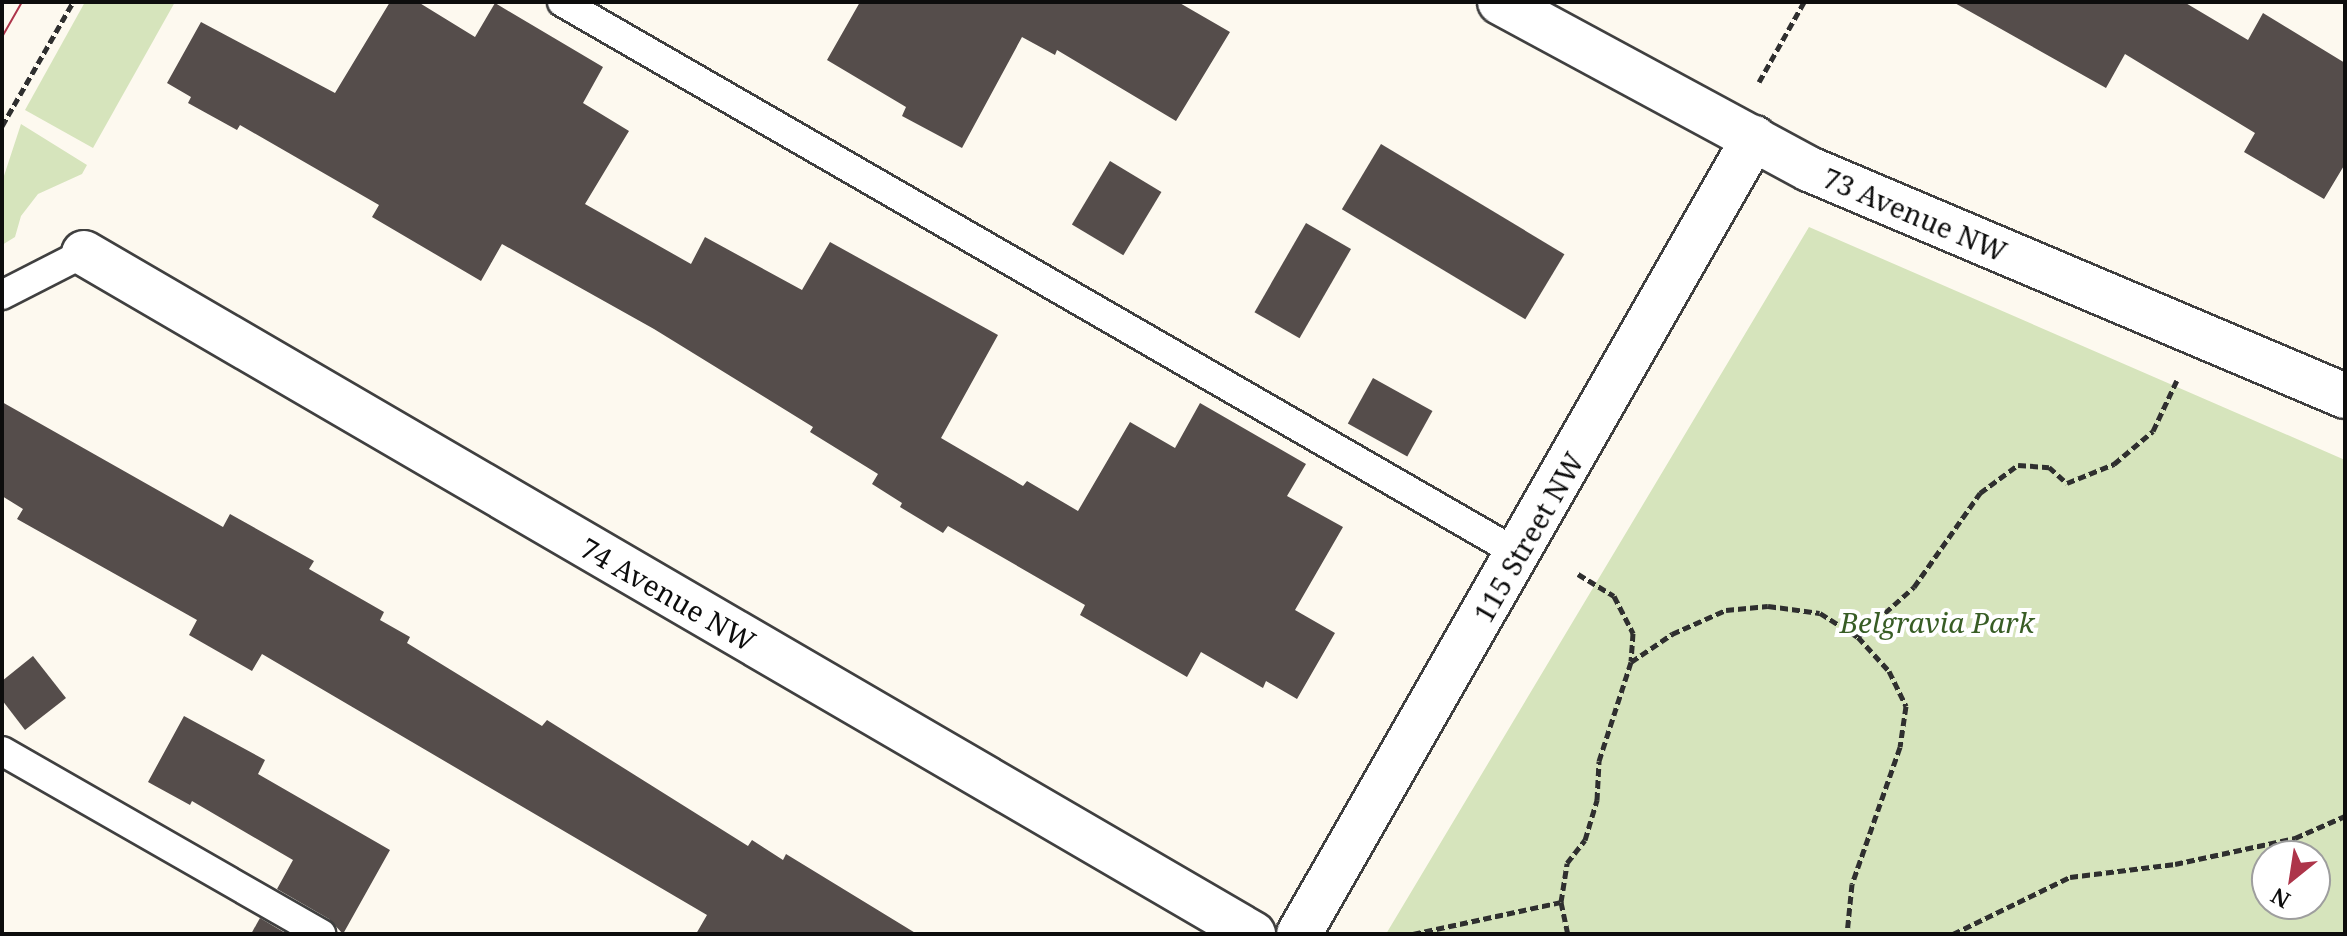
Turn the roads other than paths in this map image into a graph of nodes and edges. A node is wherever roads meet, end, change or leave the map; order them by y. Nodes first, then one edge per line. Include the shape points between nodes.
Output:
1 (562, 2) edge
2 (1500, 2) edge
3 (1754, 138) junction
4 (84, 253) joint
5 (2, 295) edge
6 (2345, 396) edge
7 (1519, 554) junction
8 (2, 751) edge
9 (321, 934) edge
10 (1253, 934) edge
11 (1299, 934) edge

1 - 7 lane
2 - 3 street, 73 Avenue NW
3 - 6 street, 73 Avenue NW via 1809,169
3 - 7 street, 115 Street NW
4 - 5 lane
4 - 10 street, 74 Avenue NW
7 - 11 street, 115 Street NW
8 - 9 lane

